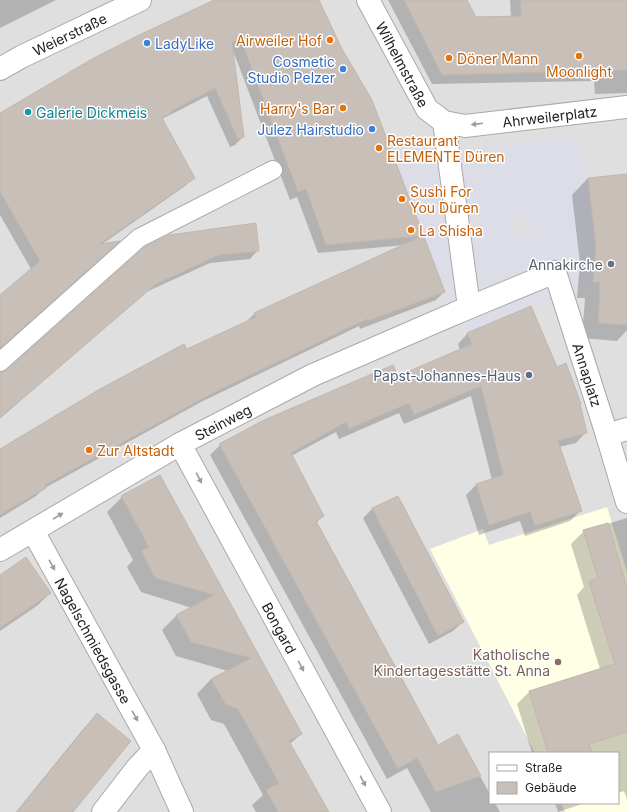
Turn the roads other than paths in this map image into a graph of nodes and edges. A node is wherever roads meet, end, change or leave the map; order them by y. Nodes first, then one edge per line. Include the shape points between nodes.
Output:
1 (140, 0) edge
2 (368, 0) edge
3 (0, 69) edge
4 (627, 106) edge
5 (444, 122) junction
6 (273, 170) dead end
7 (462, 310) junction
8 (0, 362) edge
9 (617, 432) edge
10 (180, 444) junction
11 (627, 502) edge
12 (33, 531) junction
13 (0, 550) edge
14 (154, 750) junction
15 (103, 812) edge
16 (182, 812) edge
17 (380, 812) edge

1 - 3 street, Weierstraße
2 - 5 street, Wilhelmstraße via 427,110
4 -> 5 street, Ahrweilerplatz via 465,126
5 - 7 street
6 - 8 lane via 139,238
7 - 9 street, Annaplatz via 555,272
7 - 10 street, Steinweg via 313,375
9 - 11 street, Annaplatz
12 -> 10 street, Steinweg
10 -> 17 street, Bongard
12 - 13 street, Steinweg
12 -> 14 street, Nagelschmiedsgasse
14 - 15 street
14 - 16 street, Nagelschmiedsgasse

